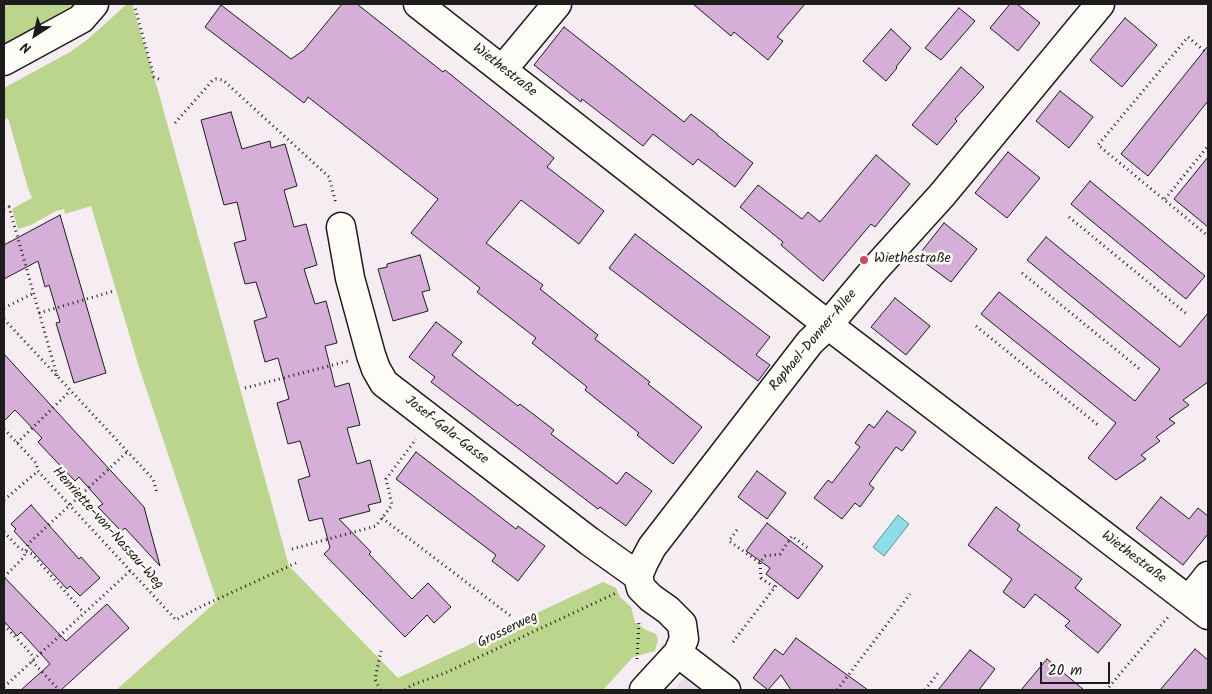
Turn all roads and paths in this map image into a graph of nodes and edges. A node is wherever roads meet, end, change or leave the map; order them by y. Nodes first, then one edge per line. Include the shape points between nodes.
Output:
1 (94, 4) edge
2 (134, 4) edge
3 (418, 4) edge
4 (557, 4) edge
5 (1099, 4) edge
6 (1208, 54) edge
7 (4, 61) edge
8 (503, 69) junction
9 (161, 80) dead end
10 (176, 123) dead end
11 (1208, 146) edge
12 (1164, 199) junction
13 (4, 209) edge
14 (1069, 217) dead end
15 (341, 227) joint
16 (1208, 236) edge
17 (1022, 272) dead end
18 (114, 291) dead end
19 (34, 293) junction
20 (4, 308) edge
21 (39, 313) junction
22 (1188, 315) dead end
23 (4, 319) edge
24 (7, 324) junction
25 (828, 325) junction
26 (976, 326) dead end
27 (4, 327) edge
28 (371, 355) junction
29 (1142, 372) dead end
30 (59, 380) junction
31 (245, 388) dead end
32 (70, 392) junction
33 (431, 419) junction
34 (1098, 425) dead end
35 (4, 429) edge
36 (17, 443) junction
37 (127, 452) junction
38 (38, 470) junction
39 (157, 493) dead end
40 (4, 500) edge
41 (70, 506) junction
42 (382, 518) junction
43 (738, 530) dead end
44 (4, 532) edge
45 (292, 549) dead end
46 (809, 549) dead end
47 (26, 552) junction
48 (296, 562) dead end
49 (760, 564) junction
50 (130, 571) junction
51 (1208, 576) edge
52 (4, 577) edge
53 (778, 583) dead end
54 (630, 584) junction
55 (774, 588) junction
56 (910, 594) dead end
57 (1194, 604) edge
58 (84, 613) junction
59 (512, 617) dead end
60 (639, 619) dead end
61 (4, 625) edge
62 (733, 642) dead end
63 (381, 651) dead end
64 (678, 653) junction
65 (33, 660) junction
66 (637, 660) dead end
67 (938, 673) dead end
68 (4, 687) edge
69 (1109, 687) dead end
70 (58, 690) edge
71 (380, 690) edge
72 (405, 690) edge
73 (644, 690) edge
74 (726, 690) edge
75 (837, 690) edge
76 (925, 690) edge

1 - 7 street via 81,18
2 - 9 path via 154,77
3 - 8 street, Wiethestraße
4 - 8 street
5 - 25 street, Raphael-Donner-Allee via 942,195
6 - 12 path via 1188,37 1098,145
8 - 25 street, Wiethestraße
10 - 15 path via 212,80 223,80 330,177
11 - 12 path
12 - 16 path
13 - 19 path via 9,207
14 - 22 path
15 - 28 street, Josef-Gala-Gasse via 350,278
17 - 29 path
18 - 21 path
19 - 20 path
19 - 21 path
21 - 30 path
23 - 24 path
24 - 27 path
24 - 30 path
25 - 54 street, Raphael-Donner-Allee via 810,342 658,540
25 - 57 street, Wiethestraße
26 - 34 path
28 - 31 path
28 - 33 street, Josef-Gala-Gasse via 384,383
30 - 32 path
32 - 36 path
32 - 37 path
33 - 42 path via 386,479 392,505
33 - 54 street, Josef-Gala-Gasse via 589,541
35 - 36 path, Henriette-von-Nassau-Weg
36 - 38 path, Henriette-von-Nassau-Weg via 36,463
37 - 39 path via 153,479
37 - 41 path
38 - 40 path
38 - 41 path, Henriette-von-Nassau-Weg
41 - 47 path via 28,544
41 - 50 path, Henriette-von-Nassau-Weg
42 - 45 path via 376,526
42 - 59 path
43 - 49 path via 729,541
44 - 47 path
46 - 49 path via 792,536 780,554 765,556
47 - 52 path
47 - 58 path via 32,554
48 - 50 path, Henriette-von-Nassau-Weg via 176,620
49 - 55 path via 761,578
50 - 58 path
51 - 57 street
53 - 55 path
54 - 64 street via 641,588 682,624 684,639
54 - 72 path, Grosserweg
55 - 62 path
56 - 75 path
57 - 69 path
58 - 65 path
60 - 66 path
61 - 65 path
63 - 71 path via 375,678
64 - 73 street
64 - 74 street
65 - 68 path
65 - 70 path
67 - 76 path

